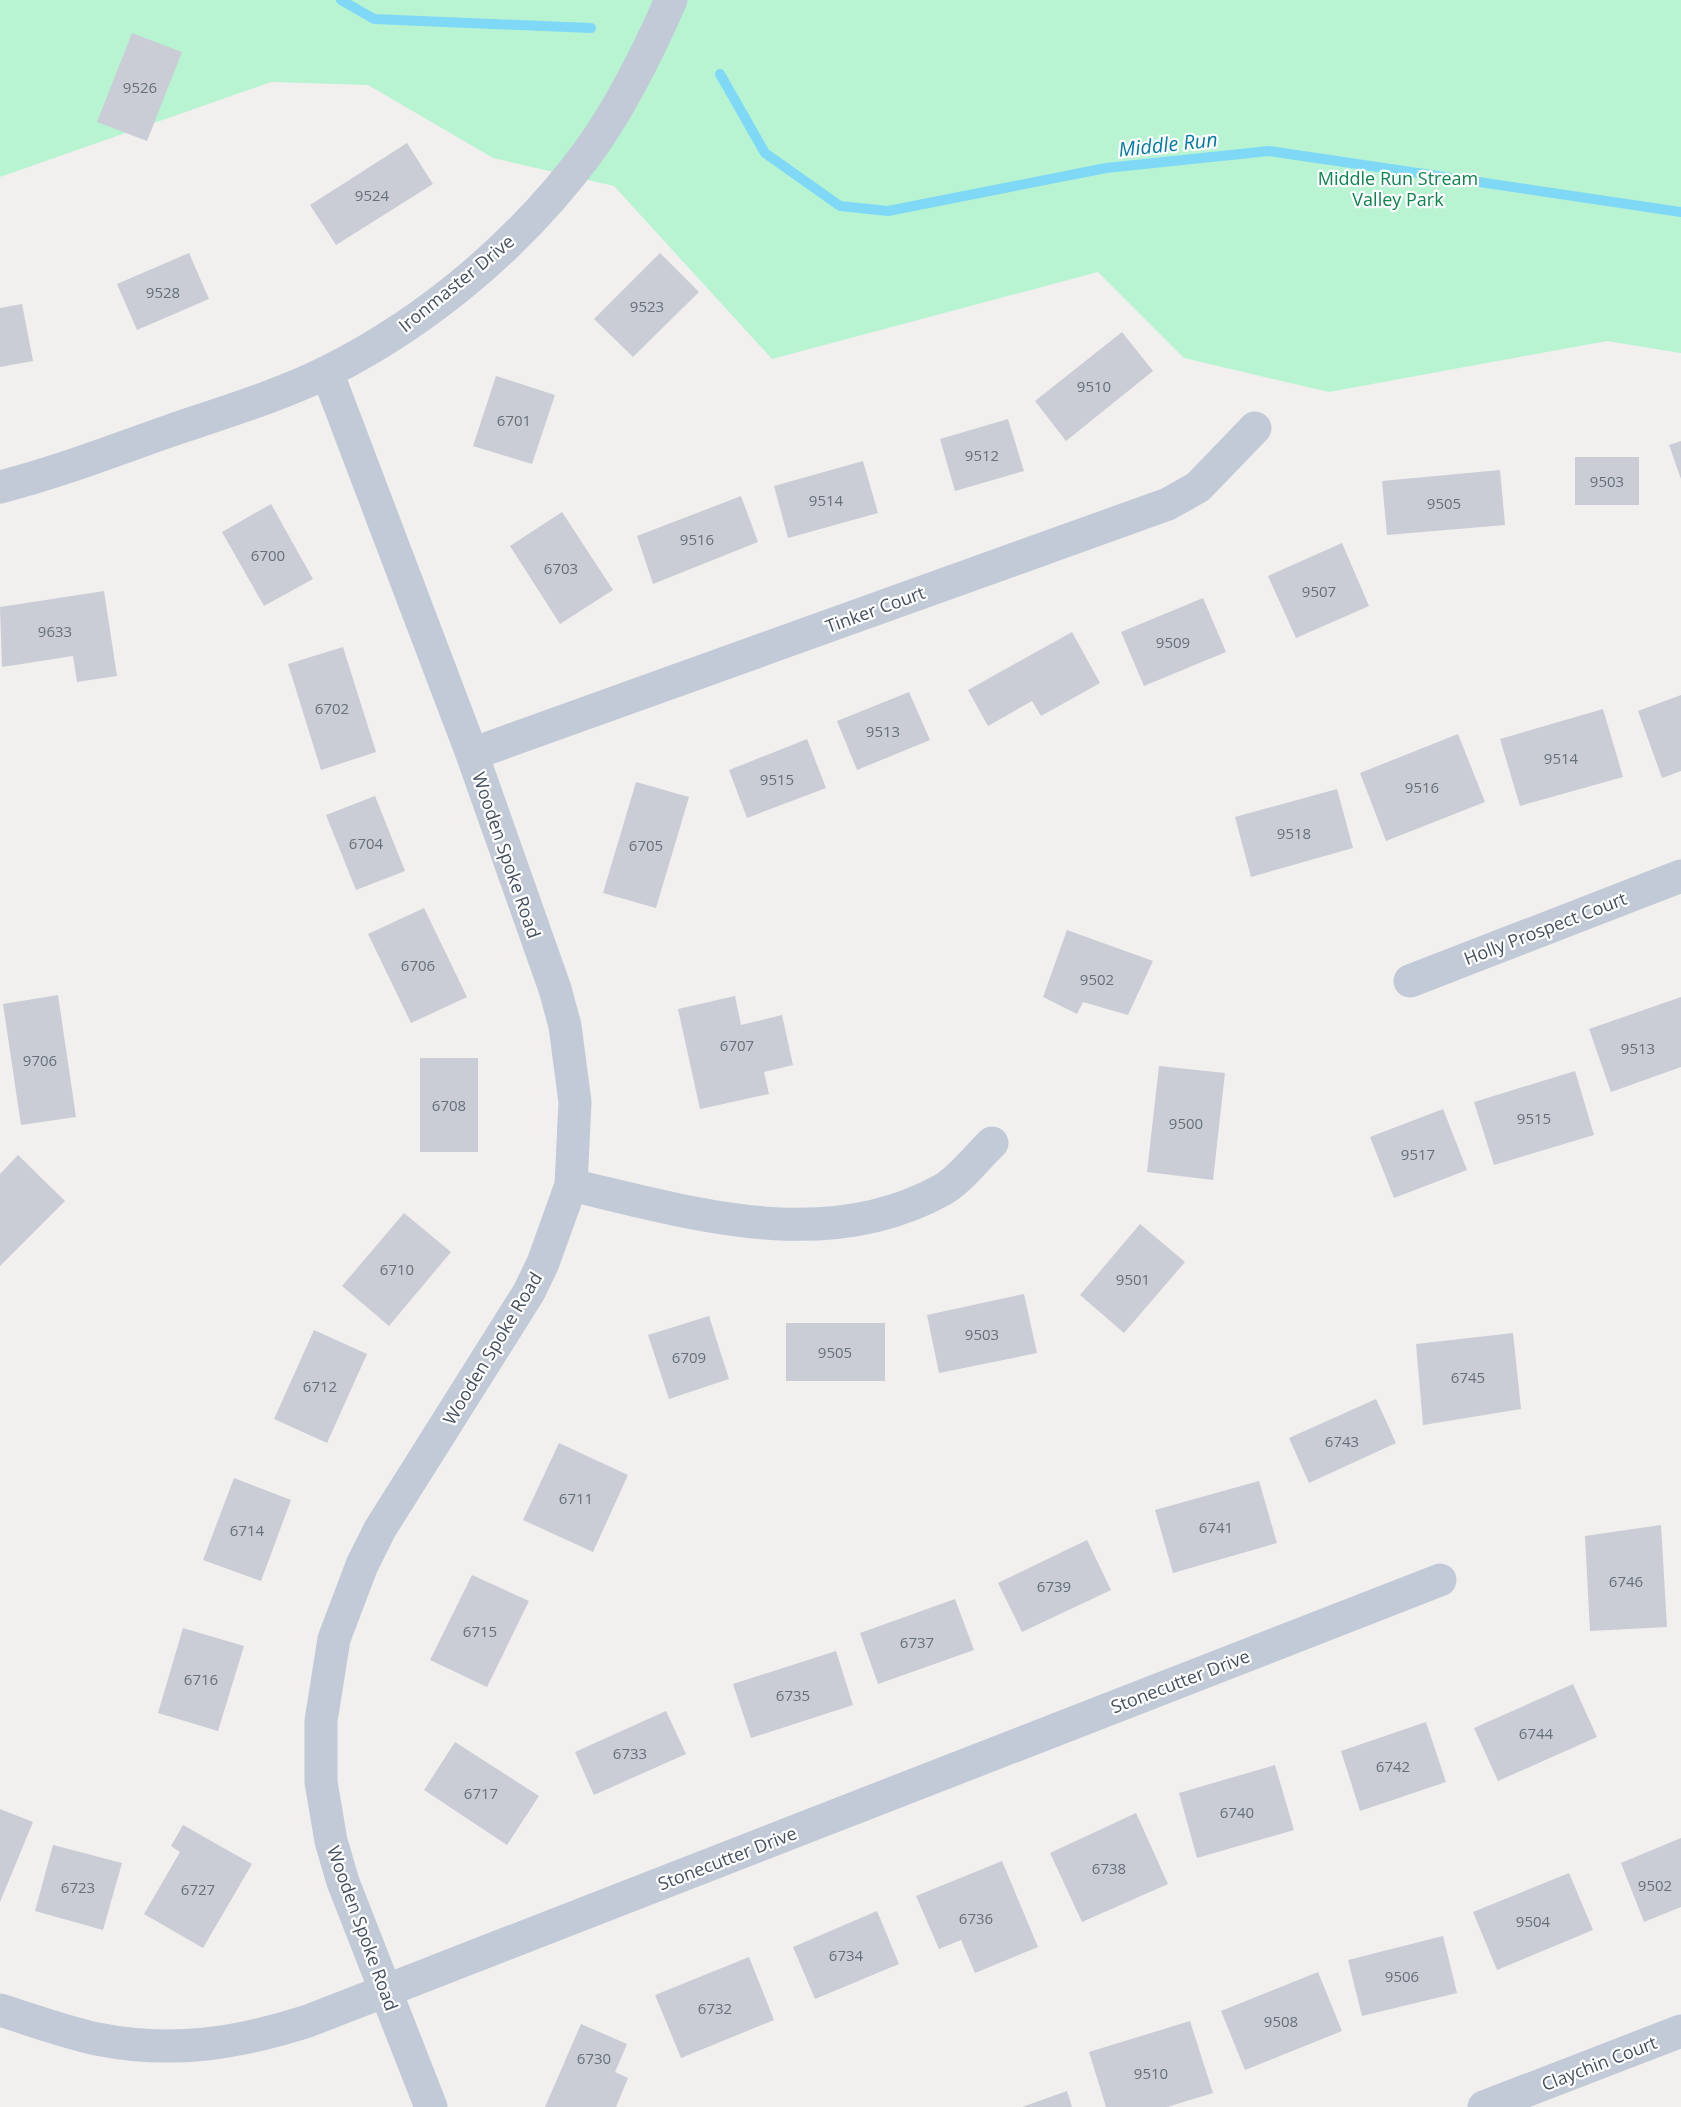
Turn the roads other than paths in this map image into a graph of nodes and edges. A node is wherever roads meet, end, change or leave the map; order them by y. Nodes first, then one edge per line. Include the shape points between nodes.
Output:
1 (671, 0) edge
2 (327, 372) junction
3 (1255, 428) dead end
4 (0, 487) edge
5 (472, 753) junction
6 (1681, 876) edge
7 (1410, 981) dead end
8 (992, 1143) dead end
9 (571, 1185) junction
10 (1440, 1580) dead end
11 (385, 1991) junction
12 (0, 2010) edge
13 (1681, 2031) edge
14 (431, 2107) edge
15 (1484, 2107) edge

1 - 2 street, Ironmaster Drive via 651,46 590,150 548,201 507,244 431,308
2 - 4 street, Ironmaster Drive via 42,476
2 - 5 street, Wooden Spoke Road
3 - 5 street, Tinker Court via 1198,487 1168,504
5 - 9 street, Wooden Spoke Road via 565,1026 575,1102
6 - 7 street, Holly Prospect Court
8 - 9 street via 944,1189 890,1213 832,1222 772,1224 719,1219
9 - 11 street, Wooden Spoke Road via 529,1292 380,1529 346,1601 334,1639 321,1721 321,1782 343,1882
10 - 11 street, Stonecutter Drive
11 - 12 street, Stonecutter Drive via 263,2035 218,2044 171,2047 95,2039
11 - 14 street, Wooden Spoke Road
13 - 15 street, Claychin Court

